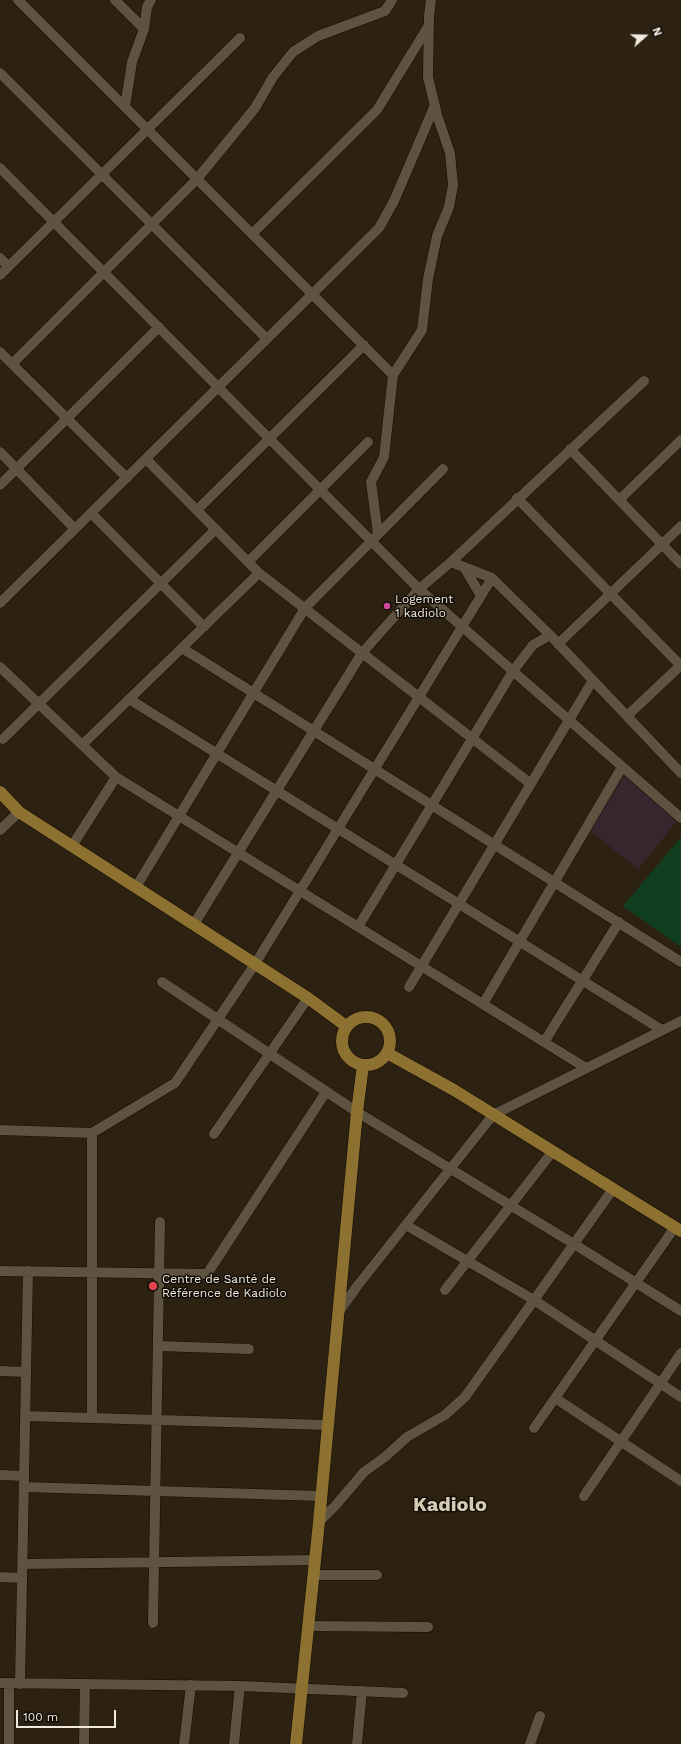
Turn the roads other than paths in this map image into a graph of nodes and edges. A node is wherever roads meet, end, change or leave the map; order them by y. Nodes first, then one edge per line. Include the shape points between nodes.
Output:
1 (18, 0) edge
2 (115, 0) edge
3 (151, 0) edge
4 (392, 0) edge
5 (431, 0) edge
6 (428, 24) junction
7 (144, 29) junction
8 (240, 38) dead end
9 (0, 73) edge
10 (435, 105) junction
11 (125, 107) junction
12 (147, 129) junction
13 (0, 168) edge
14 (102, 174) junction
15 (197, 179) junction
16 (54, 222) junction
17 (152, 224) junction
18 (252, 234) junction
19 (0, 258) edge
20 (8, 266) junction
21 (104, 272) junction
22 (0, 275) edge
23 (312, 294) junction
24 (159, 327) junction
25 (267, 339) junction
26 (364, 345) junction
27 (0, 352) edge
28 (12, 364) junction
29 (393, 375) junction
30 (644, 381) dead end
31 (218, 387) junction
32 (67, 418) junction
33 (269, 438) junction
34 (681, 440) edge
35 (368, 442) dead end
36 (570, 449) junction
37 (0, 452) edge
38 (146, 458) junction
39 (16, 468) junction
40 (443, 469) dead end
41 (127, 478) junction
42 (0, 485) edge
43 (320, 489) junction
44 (517, 498) junction
45 (619, 500) junction
46 (197, 510) junction
47 (91, 513) junction
48 (681, 526) edge
49 (75, 529) junction
50 (216, 529) junction
51 (375, 538) junction
52 (662, 544) junction
53 (463, 550) junction
54 (248, 562) junction
55 (450, 562) junction
56 (681, 564) edge
57 (464, 567) junction
58 (259, 573) junction
59 (492, 578) junction
60 (161, 584) junction
61 (419, 589) junction
62 (610, 594) junction
63 (481, 596) junction
64 (0, 603) edge
65 (305, 608) junction
66 (462, 626) junction
67 (204, 627) junction
68 (550, 635) junction
69 (558, 644) junction
70 (182, 648) junction
71 (362, 653) junction
72 (681, 665) edge
73 (0, 667) edge
74 (513, 671) junction
75 (593, 680) junction
76 (253, 693) junction
77 (419, 697) junction
78 (129, 699) junction
79 (39, 704) junction
80 (627, 716) junction
81 (569, 720) junction
82 (314, 731) junction
83 (472, 738) junction
84 (3, 739) dead end
85 (82, 745) junction
86 (217, 754) junction
87 (622, 767) junction
88 (375, 769) junction
89 (681, 773) edge
90 (116, 777) junction
91 (531, 784) junction
92 (277, 791) junction
93 (0, 792) edge
94 (432, 805) junction
95 (18, 812) junction
96 (679, 813) edge
97 (179, 816) junction
98 (338, 829) junction
99 (0, 830) edge
100 (494, 845) junction
101 (72, 846) junction
102 (238, 853) junction
103 (395, 865) junction
104 (555, 882) junction
105 (136, 887) junction
106 (300, 891) junction
107 (459, 904) junction
108 (619, 922) junction
109 (194, 924) junction
110 (358, 927) junction
111 (520, 942) junction
112 (681, 962) edge
113 (255, 964) junction
114 (422, 966) junction
115 (582, 981) junction
116 (162, 982) dead end
117 (410, 987) dead end
118 (308, 998) junction
119 (483, 1004) junction
120 (218, 1019) junction
121 (681, 1021) edge
122 (346, 1026) junction
123 (662, 1030) junction
124 (544, 1042) junction
125 (387, 1053) junction
126 (270, 1054) junction
127 (363, 1065) junction
128 (586, 1068) junction
129 (326, 1092) junction
130 (357, 1112) junction
131 (493, 1115) junction
132 (0, 1130) edge
133 (92, 1133) junction
134 (214, 1134) dead end
135 (553, 1151) junction
136 (450, 1169) junction
137 (613, 1189) junction
138 (510, 1206) junction
139 (160, 1222) dead end
140 (406, 1224) junction
141 (678, 1229) edge
142 (574, 1244) junction
143 (468, 1261) junction
144 (0, 1271) edge
145 (28, 1271) junction
146 (92, 1272) junction
147 (159, 1274) junction
148 (636, 1283) junction
149 (445, 1290) dead end
150 (534, 1300) junction
151 (681, 1311) edge
152 (337, 1316) junction
153 (595, 1341) junction
154 (158, 1346) junction
155 (249, 1349) dead end
156 (681, 1353) edge
157 (0, 1371) edge
158 (26, 1372) junction
159 (660, 1384) junction
160 (681, 1397) edge
161 (555, 1398) junction
162 (25, 1416) junction
163 (92, 1418) junction
164 (156, 1420) junction
165 (327, 1425) junction
166 (534, 1428) dead end
167 (621, 1441) junction
168 (0, 1475) edge
169 (24, 1476) junction
170 (681, 1481) edge
171 (24, 1487) junction
172 (155, 1491) junction
173 (321, 1496) junction
174 (584, 1496) dead end
175 (319, 1522) junction
176 (315, 1560) junction
177 (154, 1562) junction
178 (22, 1564) junction
179 (313, 1575) junction
180 (377, 1576) dead end
181 (0, 1577) edge
182 (22, 1578) junction
183 (153, 1623) dead end
184 (308, 1626) junction
185 (428, 1627) dead end
186 (4, 1683) edge
187 (20, 1684) junction
188 (85, 1684) junction
189 (191, 1685) junction
190 (240, 1686) junction
191 (302, 1688) junction
192 (362, 1691) junction
193 (403, 1693) dead end
194 (540, 1716) dead end
195 (9, 1744) edge
196 (84, 1744) edge
197 (184, 1744) edge
198 (234, 1744) edge
199 (296, 1744) edge
200 (357, 1744) edge
201 (530, 1744) edge

1 - 11 street
2 - 7 street
3 - 7 street via 147,7
4 - 15 street via 385,11 318,36 293,52 273,77 256,108
5 - 6 street
6 - 10 street via 428,77
6 - 18 street via 377,110
7 - 11 street via 132,62
8 - 12 street
9 - 14 street
10 - 23 street via 394,201 379,228
10 - 29 street via 450,153 453,185 428,279 422,330
11 - 12 street
12 - 14 street
12 - 15 street
13 - 16 street
14 - 16 street
14 - 17 street
15 - 17 street
15 - 18 street
16 - 20 street
16 - 21 street
17 - 21 street
17 - 25 street
18 - 23 street
19 - 20 street
20 - 22 street
21 - 24 street
21 - 28 street
23 - 25 street
23 - 26 street
24 - 31 street
24 - 32 street
25 - 31 street
26 - 29 street
26 - 33 street
27 - 28 street
28 - 32 street
29 - 51 street via 384,457 371,482
30 - 36 street
31 - 33 street
31 - 38 street
32 - 39 street
32 - 41 street
33 - 43 street
33 - 46 street
34 - 45 street
35 - 43 street
36 - 44 street
36 - 45 street
37 - 39 street
38 - 41 street
38 - 46 street
39 - 42 street
39 - 49 street
40 - 51 street
41 - 47 street
43 - 51 street
43 - 54 street
44 - 53 street
44 - 62 street
45 - 52 street
46 - 50 street
47 - 49 street
47 - 60 street
48 - 52 street
49 - 64 street
50 - 54 street
50 - 60 street
51 - 61 street
51 - 65 street
52 - 56 street
52 - 62 street
53 - 55 street
53 - 57 street
54 - 58 street
55 - 57 street
55 - 61 street
57 - 59 street
57 - 63 street
58 - 65 street
58 - 67 street
59 - 63 street
59 - 68 street
60 - 67 street
60 - 79 street
61 - 66 street
61 - 71 street
62 - 69 street
62 - 72 street
63 - 66 street
65 - 71 street
65 - 76 street
66 - 74 street
66 - 77 street
67 - 70 street
68 - 69 street
68 - 74 street via 533,645
69 - 75 street
70 - 76 street
70 - 78 street
71 - 77 street
71 - 82 street
72 - 80 street
73 - 79 street
74 - 81 street
74 - 83 street
75 - 80 street
75 - 81 street
76 - 82 street
76 - 86 street
77 - 83 street
77 - 88 street
78 - 85 street
78 - 86 street
79 - 84 street
79 - 85 street
80 - 89 street
81 - 87 street
81 - 91 street
82 - 88 street
82 - 92 street
83 - 91 street
83 - 94 street
85 - 90 street
86 - 92 street
86 - 97 street
87 - 96 street
87 - 104 street
88 - 94 street
88 - 98 street
90 - 97 street
90 - 101 street
91 - 100 street
92 - 98 street
92 - 102 street
93 - 95 main road
94 - 100 street
94 - 103 street
95 - 99 street
95 - 101 main road
97 - 102 street
97 - 105 street
98 - 103 street
98 - 106 street
100 - 104 street
100 - 107 street
101 - 105 main road
102 - 106 street
102 - 109 street
103 - 107 street
103 - 110 street
104 - 108 street
104 - 111 street
105 - 109 main road
106 - 110 street
106 - 113 street
107 - 111 street
107 - 114 street
108 - 112 street
108 - 115 street
109 - 113 main road
110 - 114 street
111 - 115 street
111 - 119 street
113 - 118 main road
113 - 120 street
114 - 117 street
114 - 119 street
115 - 123 street
115 - 124 street
116 - 120 street
118 - 122 main road
118 - 126 street
119 - 124 street
120 - 126 street
120 - 133 street via 175,1083
121 - 123 street
122 - 125 main road via 364,1017 377,1019 387,1030 390,1038
122 - 127 main road via 342,1042 344,1050 352,1060
123 - 128 street
124 - 128 street
125 - 127 main road via 376,1062
125 - 131 main road
126 - 129 street
126 - 134 street
127 - 130 main road
128 - 131 street
129 - 130 street
129 - 147 street via 207,1274
130 - 136 street
130 - 152 main road
131 - 135 main road
131 - 136 street
132 - 133 street
133 - 146 street
135 - 137 main road
135 - 138 street
136 - 138 street
136 - 140 street
137 - 141 main road
137 - 142 street
138 - 142 street
138 - 143 street
139 - 147 street
140 - 143 street
140 - 152 street
141 - 148 street
142 - 148 street
142 - 150 street
143 - 149 street
143 - 150 street
144 - 145 street
145 - 146 street
145 - 158 street
146 - 147 street
146 - 163 street
147 - 154 street
148 - 151 street
148 - 153 street
150 - 153 street
150 - 175 street via 465,1397 445,1415 407,1437 364,1472
152 - 165 main road
153 - 159 street
153 - 161 street
154 - 155 street
154 - 164 street
156 - 159 street
157 - 158 street
158 - 162 street
159 - 160 street
159 - 167 street
161 - 166 street
161 - 167 street
162 - 163 street
162 - 169 street
163 - 164 street
164 - 165 street
164 - 172 street
165 - 173 main road
167 - 170 street
167 - 174 street
168 - 169 street
169 - 171 street
171 - 172 street
171 - 178 street
172 - 173 street
172 - 177 street
173 - 175 main road
175 - 176 main road
176 - 177 street
176 - 179 main road
177 - 178 street
177 - 183 street
178 - 182 street
179 - 180 street
179 - 184 main road
181 - 182 street
182 - 187 street
184 - 185 street
184 - 191 main road
186 - 187 street
186 - 195 street
187 - 188 street
188 - 189 street
188 - 196 street
189 - 190 street
189 - 197 street
190 - 191 street
190 - 198 street
191 - 192 street
191 - 199 main road
192 - 193 street
192 - 200 street
194 - 201 street

